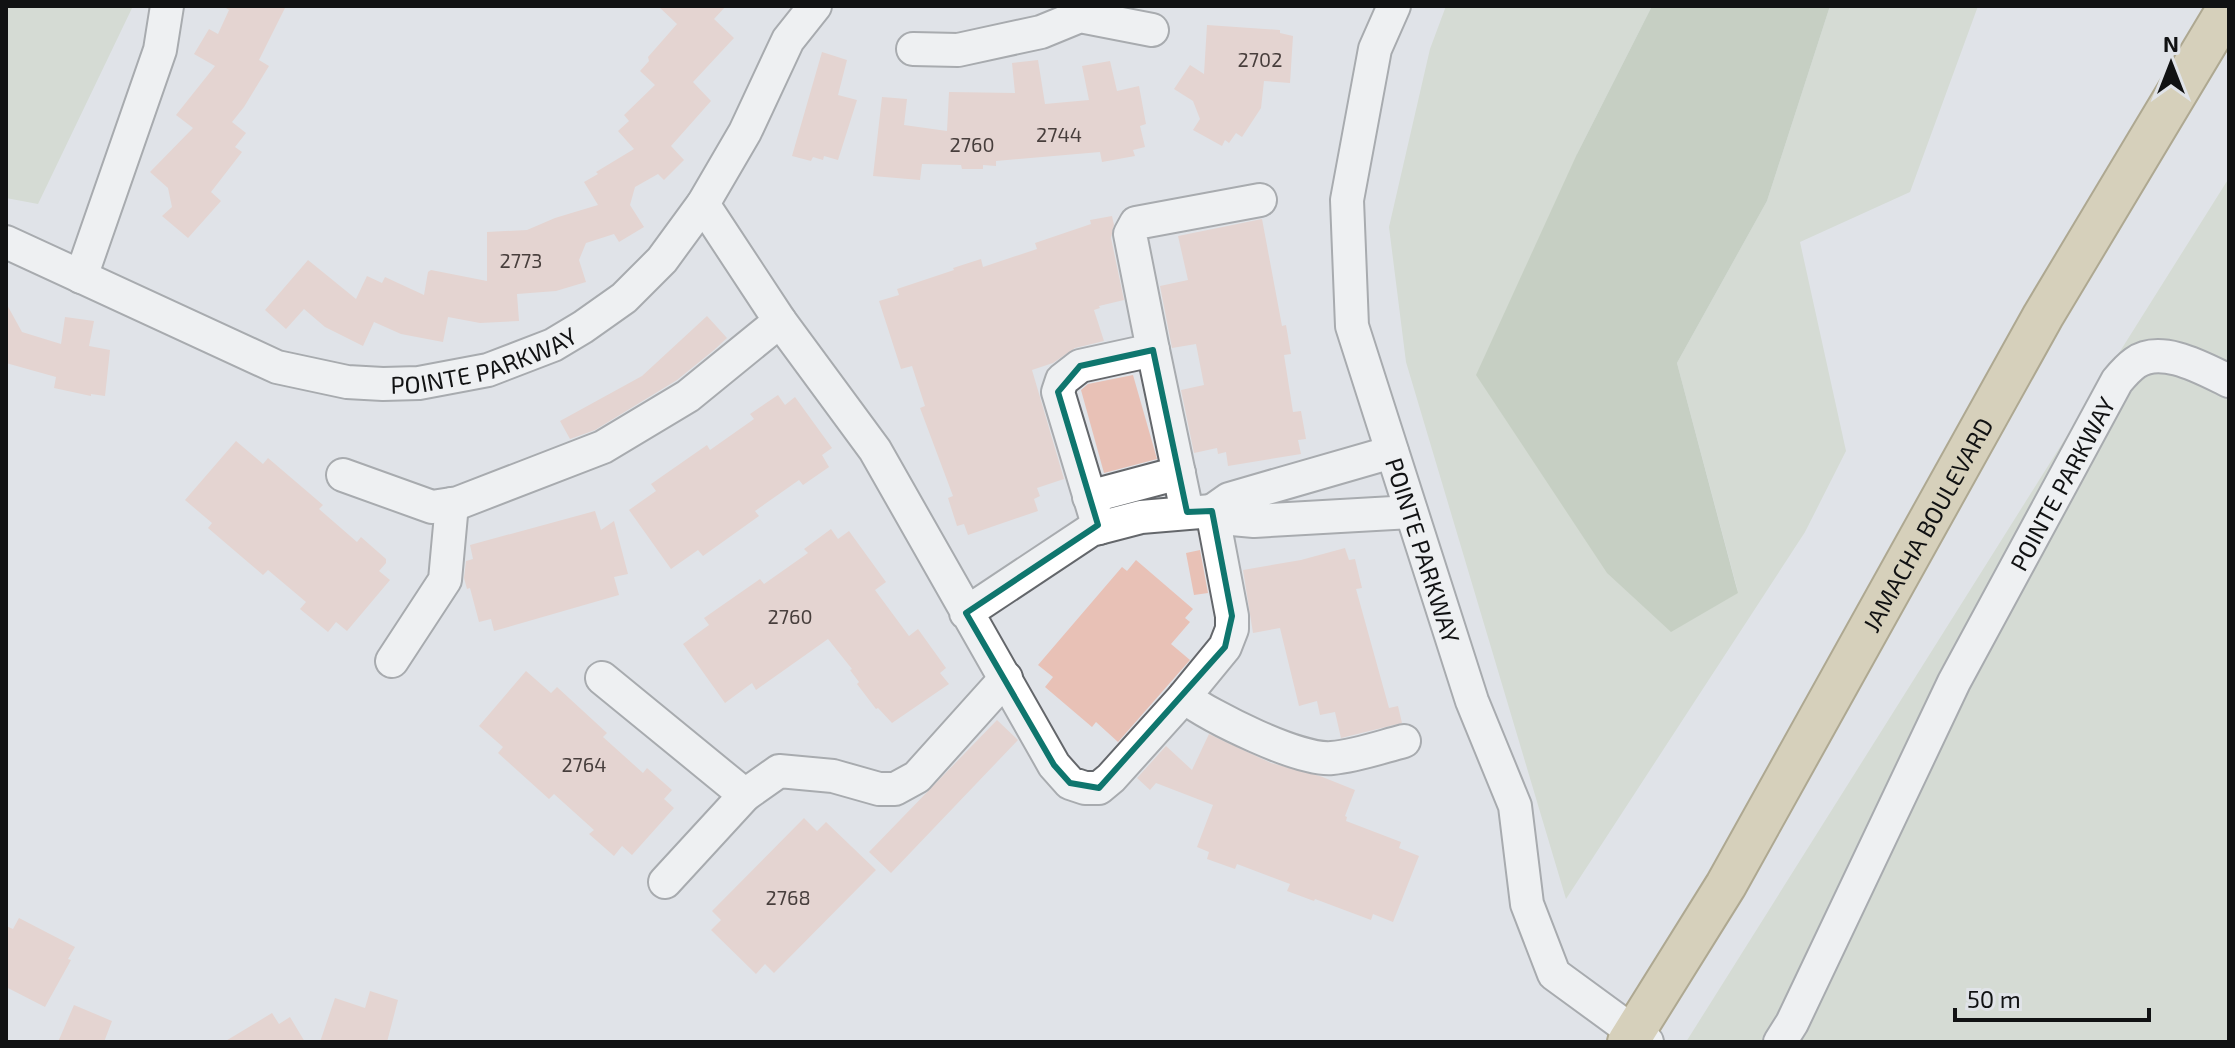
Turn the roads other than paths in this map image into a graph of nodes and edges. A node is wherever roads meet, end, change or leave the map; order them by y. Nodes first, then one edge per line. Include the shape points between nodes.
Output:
1 (167, 6) edge
2 (815, 6) edge
3 (1394, 6) edge
4 (2229, 6) edge
5 (1080, 11) edge
6 (1152, 30) dead end
7 (913, 49) dead end
8 (1260, 200) dead end
9 (703, 204) junction
10 (6, 242) edge
11 (81, 277) junction
12 (780, 321) junction
13 (1153, 350) junction
14 (2229, 381) edge
15 (1392, 452) junction
16 (1179, 473) junction
17 (343, 475) dead end
18 (1287, 483) junction
19 (1089, 497) junction
20 (452, 504) junction
21 (1200, 512) junction
22 (1411, 512) junction
23 (1298, 518) junction
24 (1099, 528) junction
25 (966, 613) junction
26 (392, 661) dead end
27 (602, 678) dead end
28 (1006, 678) junction
29 (1184, 697) junction
30 (1404, 741) dead end
31 (745, 795) junction
32 (665, 882) dead end
33 (1636, 1039) edge
34 (1780, 1042) edge

1 - 11 street via 160,50
2 - 9 street, POINTE PARKWAY via 788,40 745,132
3 - 15 street, POINTE PARKWAY via 1375,49 1347,200 1352,326
4 - 33 main road, JAMACHA BOULEVARD via 2043,316
5 - 6 street
5 - 7 street via 1041,32 958,50
8 - 13 street via 1136,223 1132,228
9 - 11 street, POINTE PARKWAY via 662,260 624,298 583,327 488,370 419,383 347,382 277,367
9 - 12 street
10 - 11 street, POINTE PARKWAY
12 - 20 street via 688,396 603,447
12 - 25 street via 875,450
13 - 16 street
13 - 19 street via 1080,366 1062,380 1058,392
14 - 34 street, POINTE PARKWAY via 2160,355 2136,361 2117,381 1954,682
15 - 18 street
15 - 22 street, POINTE PARKWAY
16 - 19 street
16 - 21 street
17 - 20 street via 415,503
18 - 21 street
18 - 23 street
19 - 24 street
20 - 26 street via 445,580
21 - 23 street via 1232,519
21 - 24 street via 1141,517
21 - 29 street via 1232,629 1225,647
22 - 23 street
22 - 33 street, POINTE PARKWAY via 1472,701 1515,806 1527,904 1554,974
24 - 25 street
25 - 28 street
27 - 31 street
28 - 29 street via 1054,765 1070,783 1085,788 1099,788 1111,778
28 - 31 street via 917,777 895,789 779,771
29 - 30 street via 1204,711 1309,756 1330,758
31 - 32 street

